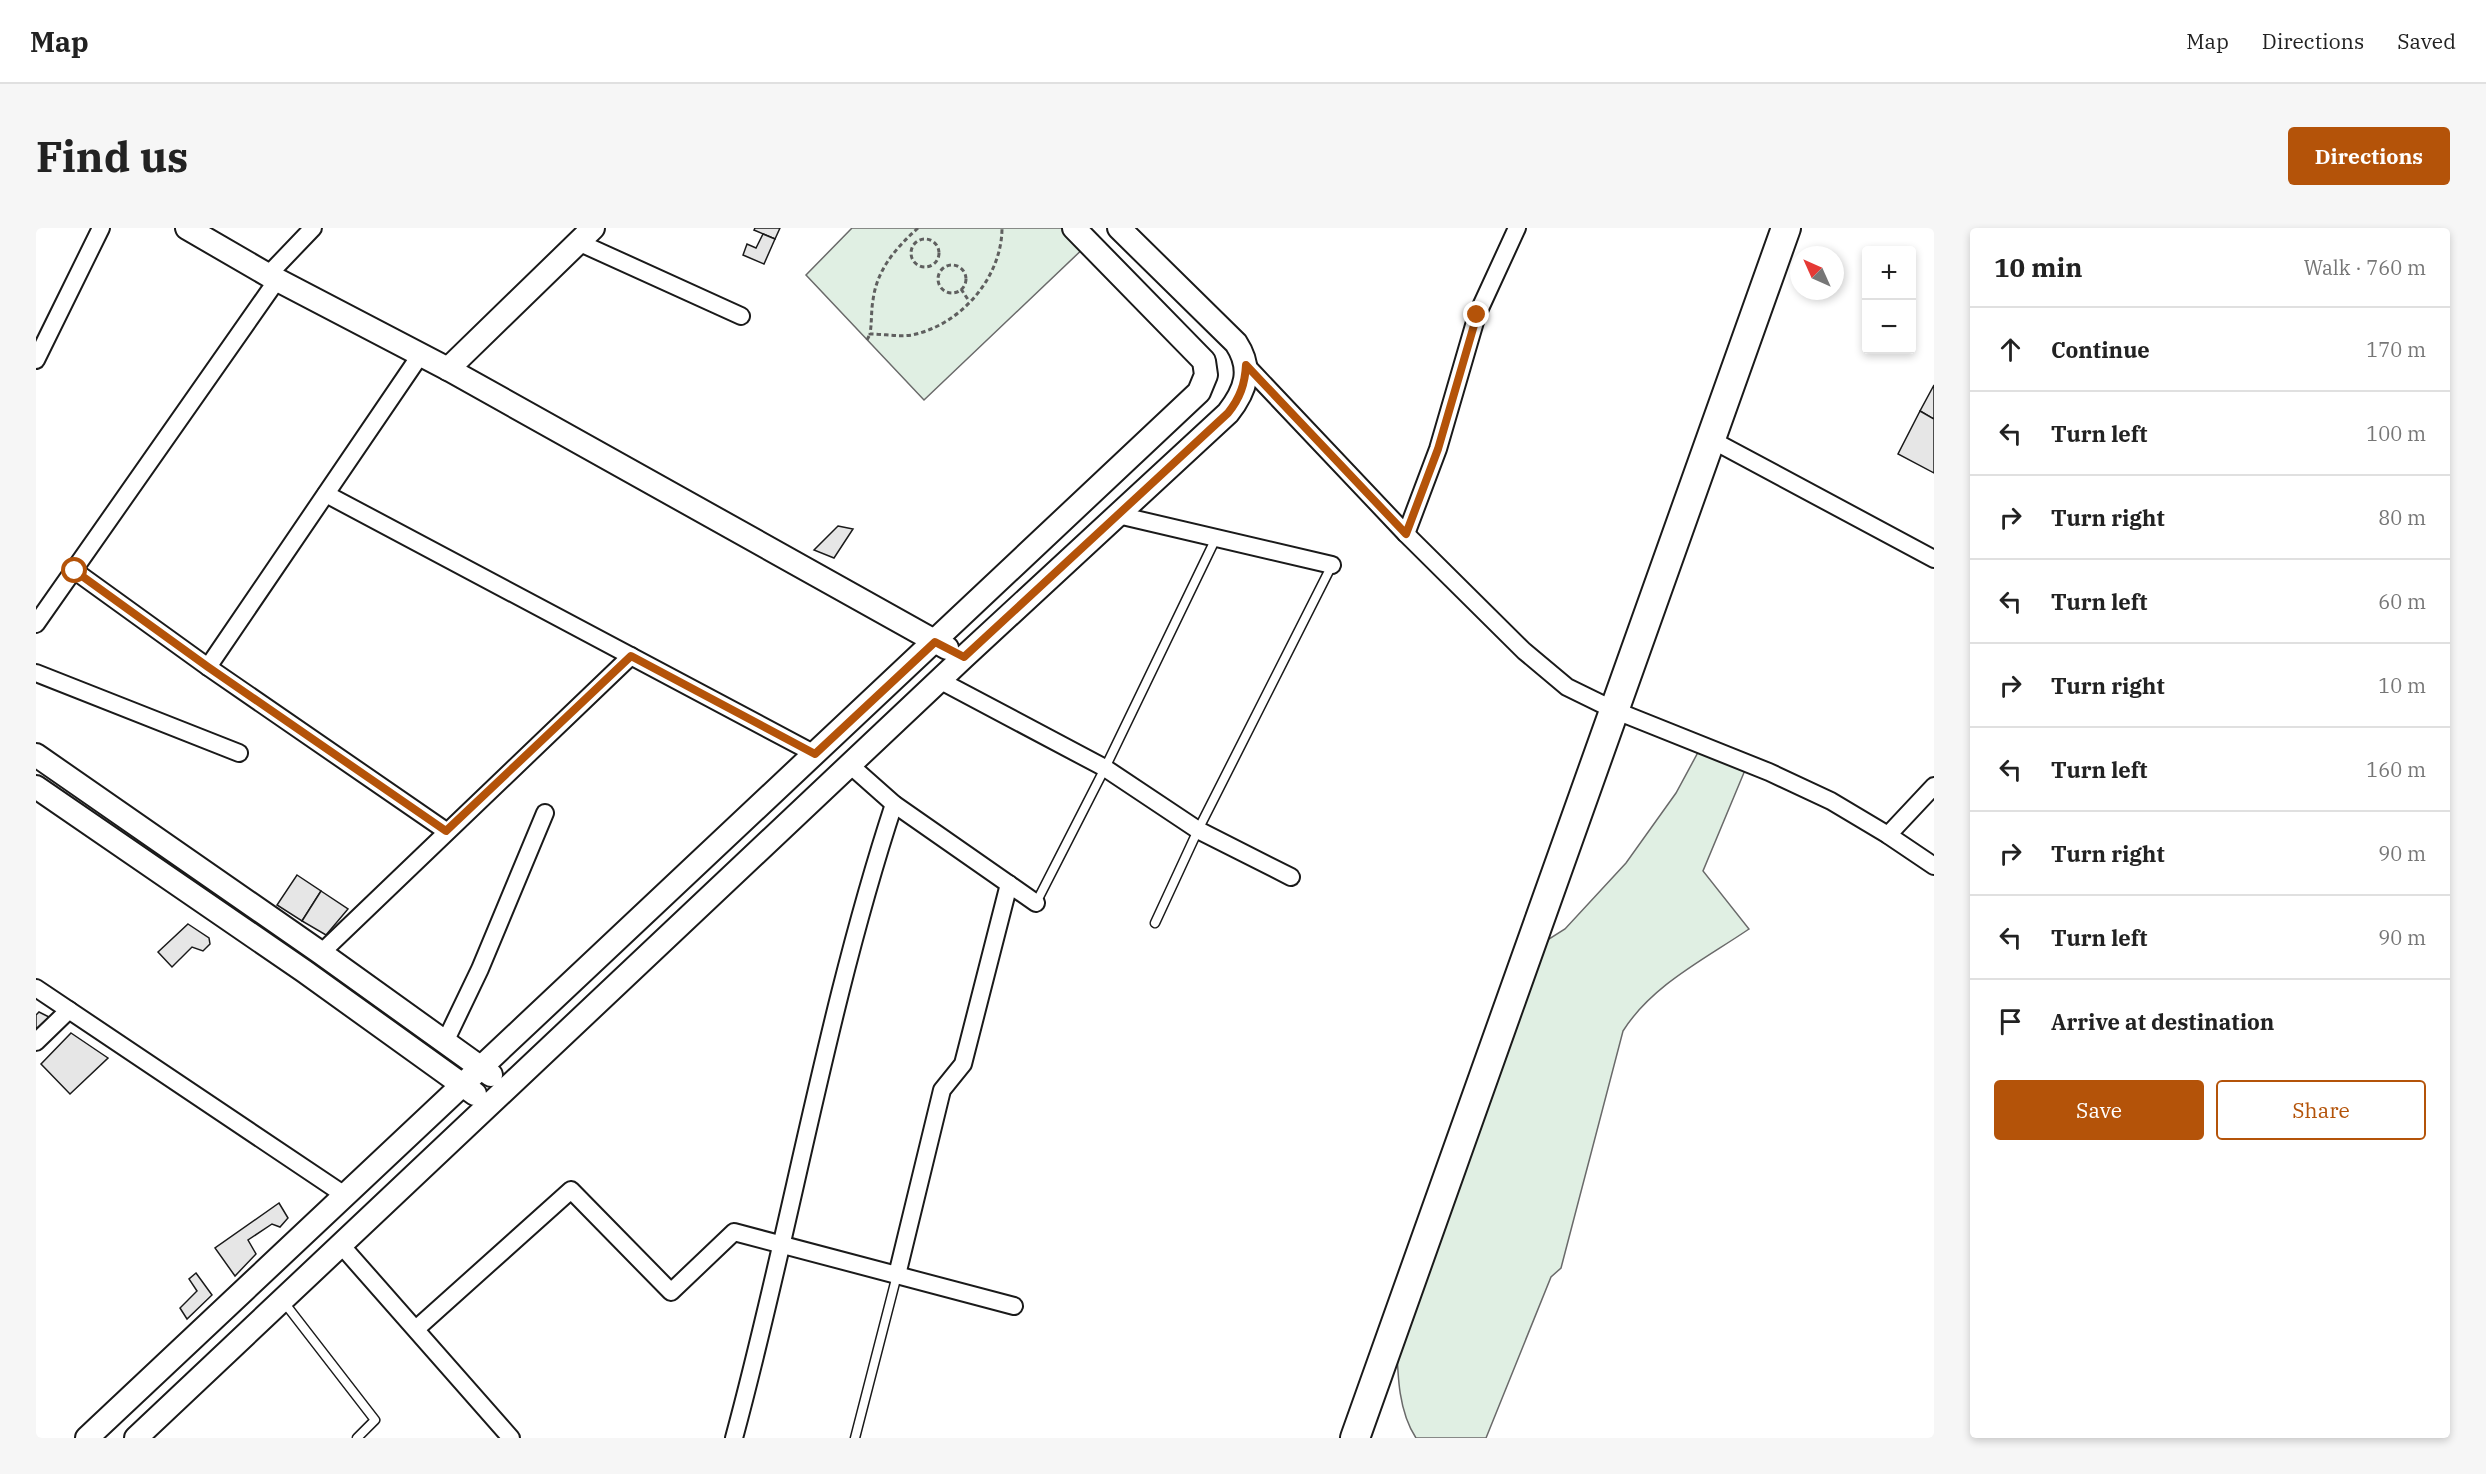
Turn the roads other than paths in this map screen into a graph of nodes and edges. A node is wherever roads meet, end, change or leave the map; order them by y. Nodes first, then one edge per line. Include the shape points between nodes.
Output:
1 (100, 228) edge
2 (187, 228) edge
3 (313, 228) edge
4 (1074, 228) edge
5 (1119, 228) edge
6 (1517, 228) edge
7 (1786, 228) edge
8 (585, 235) edge
9 (273, 277) junction
10 (741, 316) dead end
11 (421, 354) junction
12 (36, 360) edge
13 (1246, 365) junction
14 (448, 369) junction
15 (1712, 440) junction
16 (326, 494) junction
17 (1118, 514) junction
18 (1406, 534) junction
19 (1216, 537) junction
20 (1934, 560) edge
21 (1332, 565) joint
22 (75, 571) junction
23 (36, 624) edge
24 (935, 642) junction
25 (631, 656) junction
26 (964, 657) junction
27 (208, 667) junction
28 (36, 673) edge
29 (939, 680) junction
30 (1614, 710) junction
31 (239, 753) dead end
32 (815, 754) junction
33 (36, 756) edge
34 (850, 765) junction
35 (1105, 768) junction
36 (1934, 786) edge
37 (36, 787) edge
38 (894, 804) junction
39 (545, 813) dead end
40 (1198, 830) junction
41 (446, 831) junction
42 (1888, 834) junction
43 (1934, 866) edge
44 (1291, 877) dead end
45 (1009, 884) junction
46 (1036, 903) joint
47 (1155, 923) dead end
48 (321, 953) junction
49 (36, 988) edge
50 (69, 1010) junction
51 (36, 1042) edge
52 (445, 1042) junction
53 (481, 1068) junction
54 (463, 1085) junction
55 (507, 1086) junction
56 (488, 1104) junction
57 (346, 1196) junction
58 (341, 1245) junction
59 (783, 1245) junction
60 (897, 1275) junction
61 (282, 1300) junction
62 (1014, 1306) dead end
63 (416, 1329) junction
64 (87, 1438) edge
65 (136, 1438) edge
66 (357, 1438) edge
67 (511, 1438) edge
68 (734, 1438) edge
69 (855, 1438) edge
70 (1355, 1438) edge

1 - 12 street
2 - 9 street
3 - 9 street
4 - 24 street via 1204,361 1205,381 1199,392
5 - 13 street via 1236,343
6 - 18 street via 1477,315 1438,449
7 - 15 highway
8 - 10 street
8 - 14 street
9 - 11 street
9 - 22 street
11 - 14 street
11 - 16 street
13 - 17 street via 1238,400 1228,413
13 - 18 street
14 - 24 street
15 - 20 street
15 - 30 highway
16 - 25 street
16 - 27 street
17 - 19 street
17 - 26 street
18 - 30 street via 1524,651 1568,687
19 - 21 street
19 - 35 lane
21 - 40 lane
22 - 23 street
22 - 27 street
24 - 26 street
24 - 32 street
25 - 32 street
25 - 41 street
26 - 29 street
27 - 41 street
28 - 31 street
29 - 34 street
29 - 35 street
30 - 42 street via 1769,772
30 - 70 highway
32 - 53 street
33 - 48 street
34 - 38 street
34 - 55 street
35 - 40 street
35 - 46 lane
36 - 42 street
37 - 54 street
38 - 45 street
38 - 59 street via 858,920
39 - 52 street
40 - 44 street
40 - 47 lane
41 - 48 street
42 - 43 street
45 - 46 street
45 - 60 street via 963,1064 942,1090
48 - 52 street
49 - 50 street
50 - 51 street
50 - 57 street
52 - 53 street
53 - 54 street
53 - 55 street
54 - 56 street
54 - 57 street
55 - 56 street
56 - 58 street
57 - 64 street
58 - 61 street
58 - 63 street
59 - 60 street
59 - 63 street via 734,1232 671,1292 571,1190
59 - 68 street
60 - 62 street
60 - 69 lane
61 - 65 street
61 - 66 lane via 375,1420
63 - 67 street

